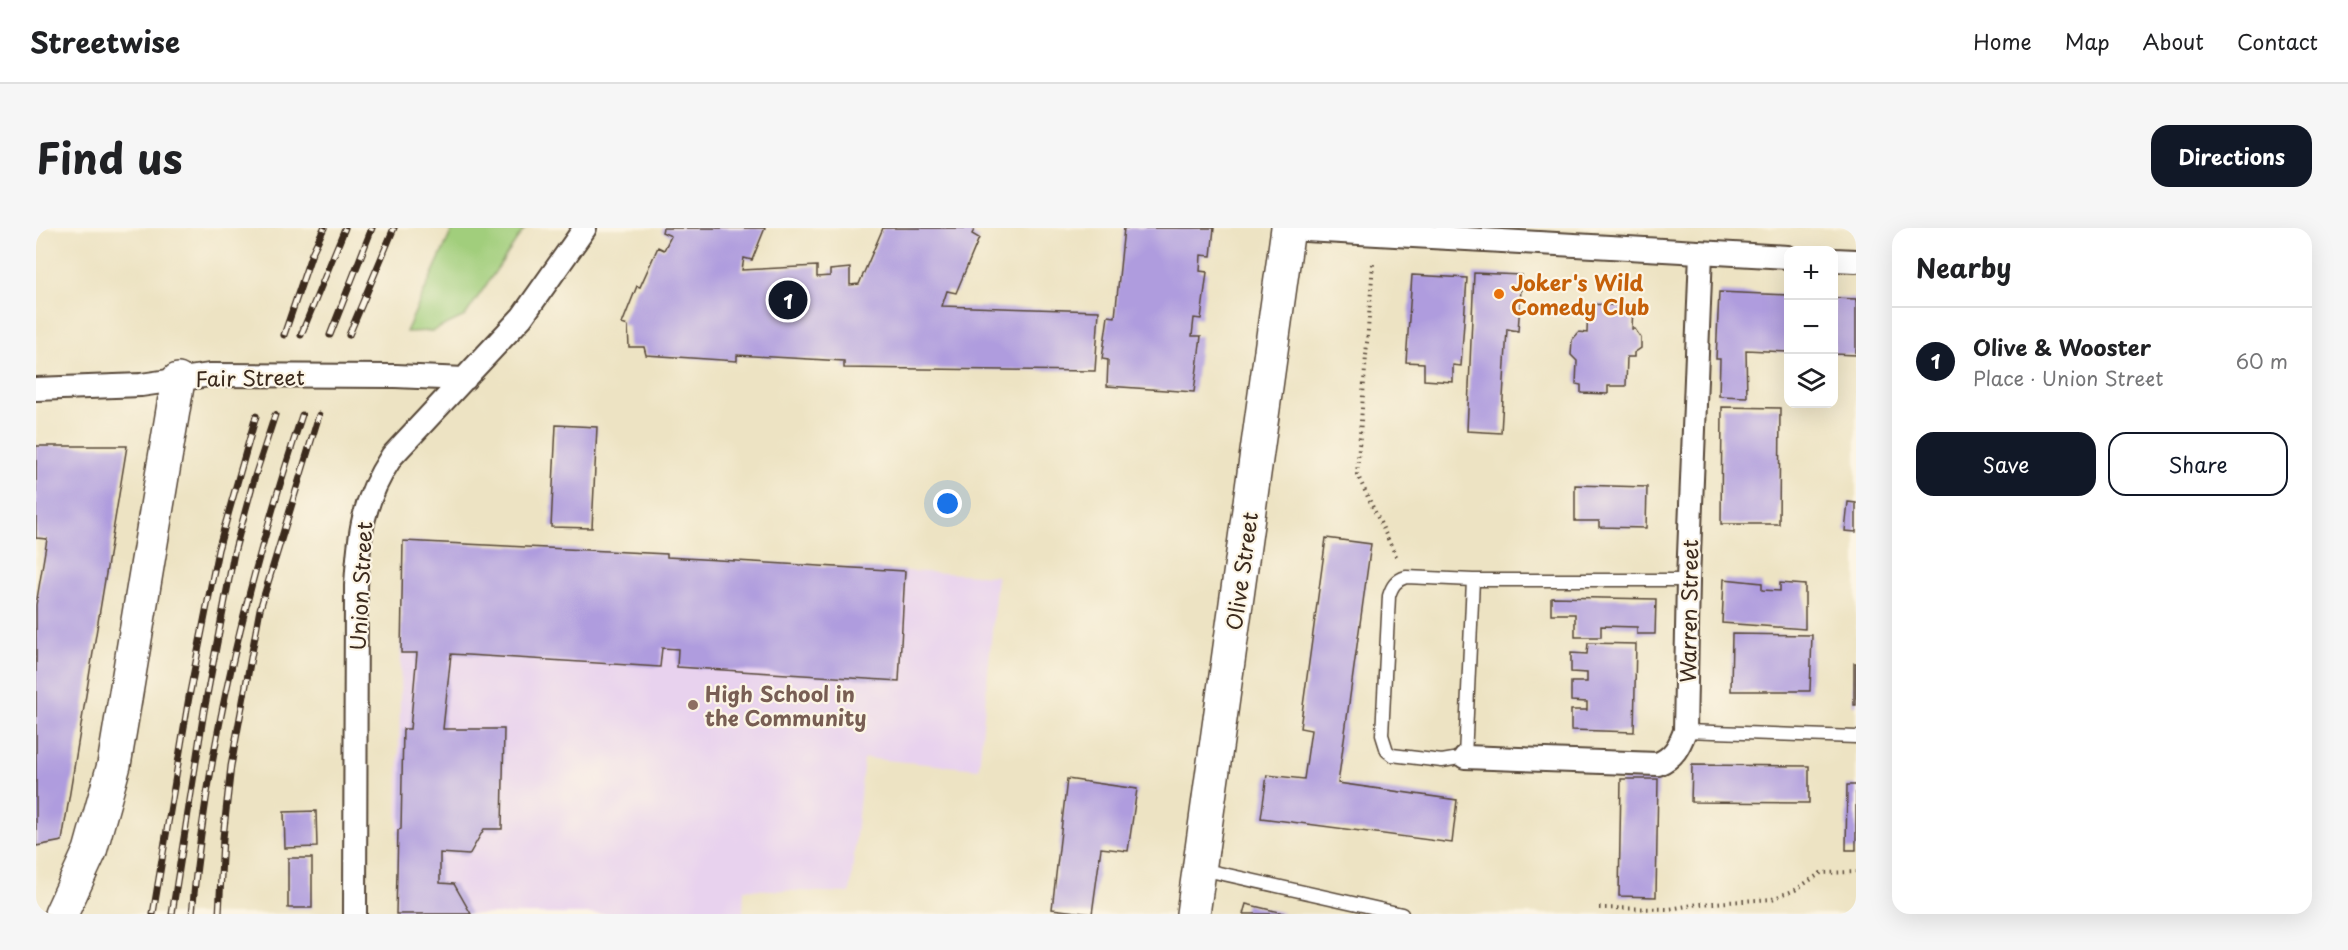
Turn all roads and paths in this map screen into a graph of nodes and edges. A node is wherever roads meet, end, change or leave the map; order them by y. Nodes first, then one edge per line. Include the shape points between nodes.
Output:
1 (585, 228) edge
2 (1288, 229) edge
3 (1701, 253) junction
4 (1784, 257) edge
5 (1838, 260) edge
6 (1856, 261) edge
7 (1373, 264) dead end
8 (465, 379) junction
9 (178, 380) junction
10 (36, 389) edge
11 (1406, 577) junction
12 (1473, 580) junction
13 (1688, 580) junction
14 (1685, 731) junction
15 (1856, 737) edge
16 (1465, 757) junction
17 (1200, 868) junction
18 (1856, 872) edge
19 (1599, 908) dead end
20 (61, 914) edge
21 (355, 914) edge
22 (1193, 914) edge
23 (1402, 914) edge

1 - 8 street, Union Street via 522,317
2 - 3 street
2 - 17 street, Olive Street
3 - 4 street
3 - 13 street, Warren Street
5 - 6 street
7 - 11 path via 1357,474
8 - 9 street, Fair Street, bridge via 210,375
8 - 21 street, Union Street via 392,456 373,489 362,522 357,586
9 - 10 street, Fair Street
9 - 20 street via 114,765 90,851
11 - 12 lane
11 - 16 lane via 1393,585 1389,596 1383,744 1400,758 1442,761
12 - 13 lane
12 - 16 lane
13 - 14 street, Warren Street
14 - 15 lane
14 - 16 street, Warren Street via 1680,747 1658,764
17 - 22 street, Olive Street
17 - 23 lane
18 - 19 path via 1821,873 1772,899 1670,909

